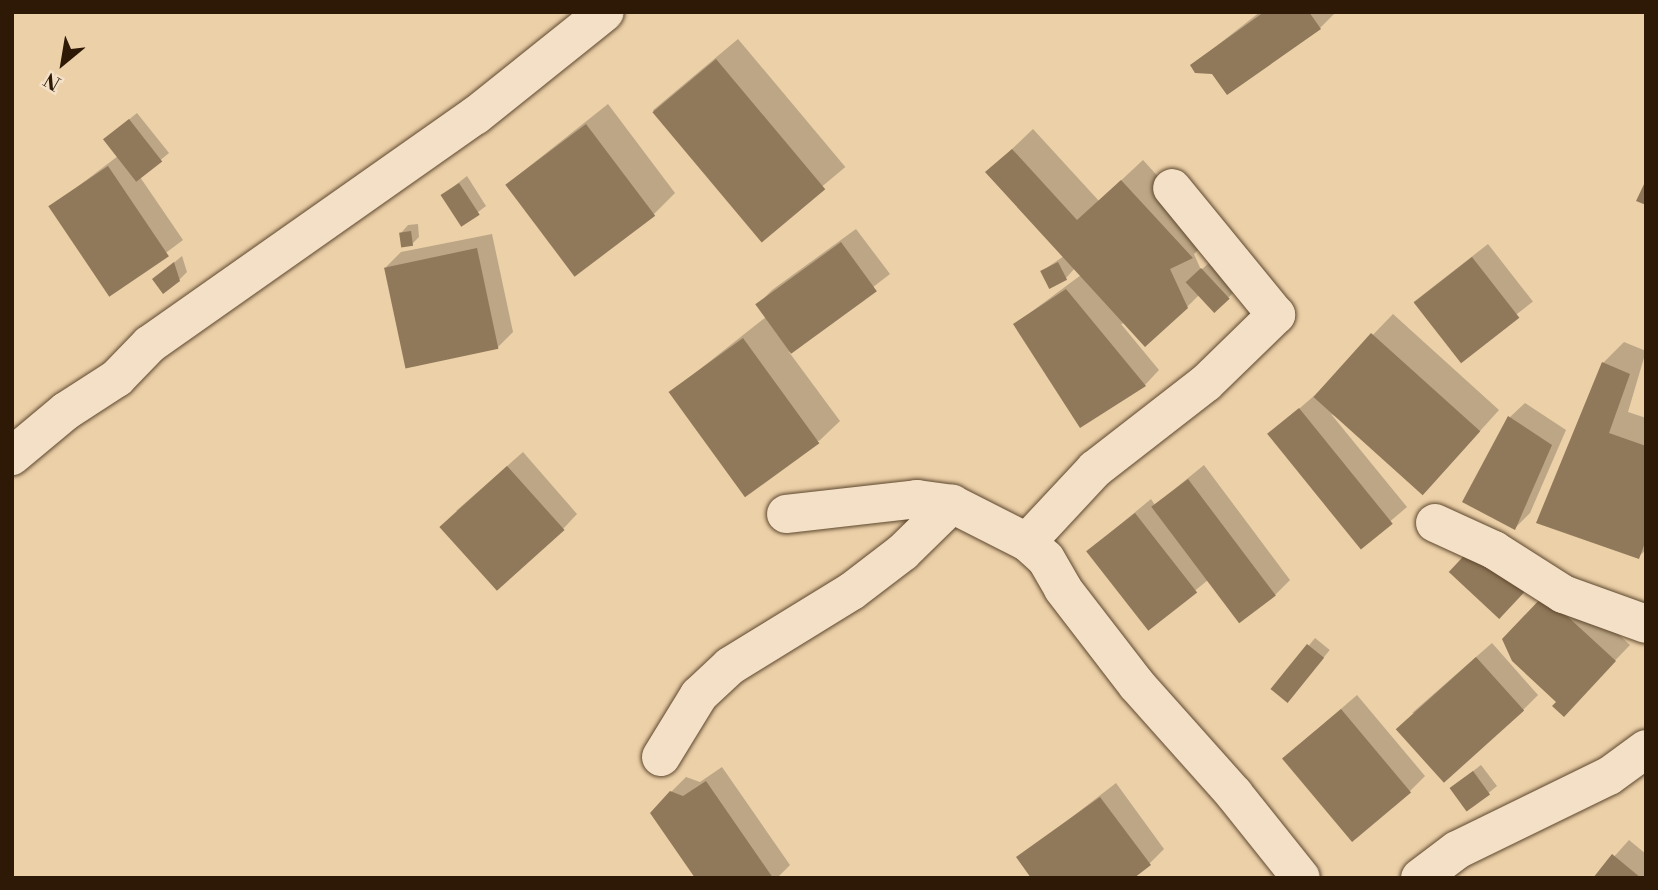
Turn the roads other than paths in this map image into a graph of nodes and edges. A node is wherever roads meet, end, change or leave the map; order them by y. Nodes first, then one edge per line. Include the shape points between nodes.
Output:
1 (606, 12) edge
2 (1172, 188) dead end
3 (12, 456) edge
4 (952, 504) junction
5 (786, 514) dead end
6 (1435, 523) dead end
7 (1027, 542) junction
8 (1646, 624) edge
9 (1646, 749) edge
10 (661, 757) dead end
11 (1301, 878) edge
12 (1420, 878) edge

1 - 3 street via 475,116 150,344 117,378
2 - 7 street via 1276,315 1206,383 1095,469
4 - 5 street via 917,499
4 - 7 street
4 - 10 street via 903,552 852,591 730,666 699,695
6 - 8 street via 1494,550 1563,594
7 - 11 street via 1046,559 1063,589 1137,685
9 - 12 street via 1609,776 1457,850

